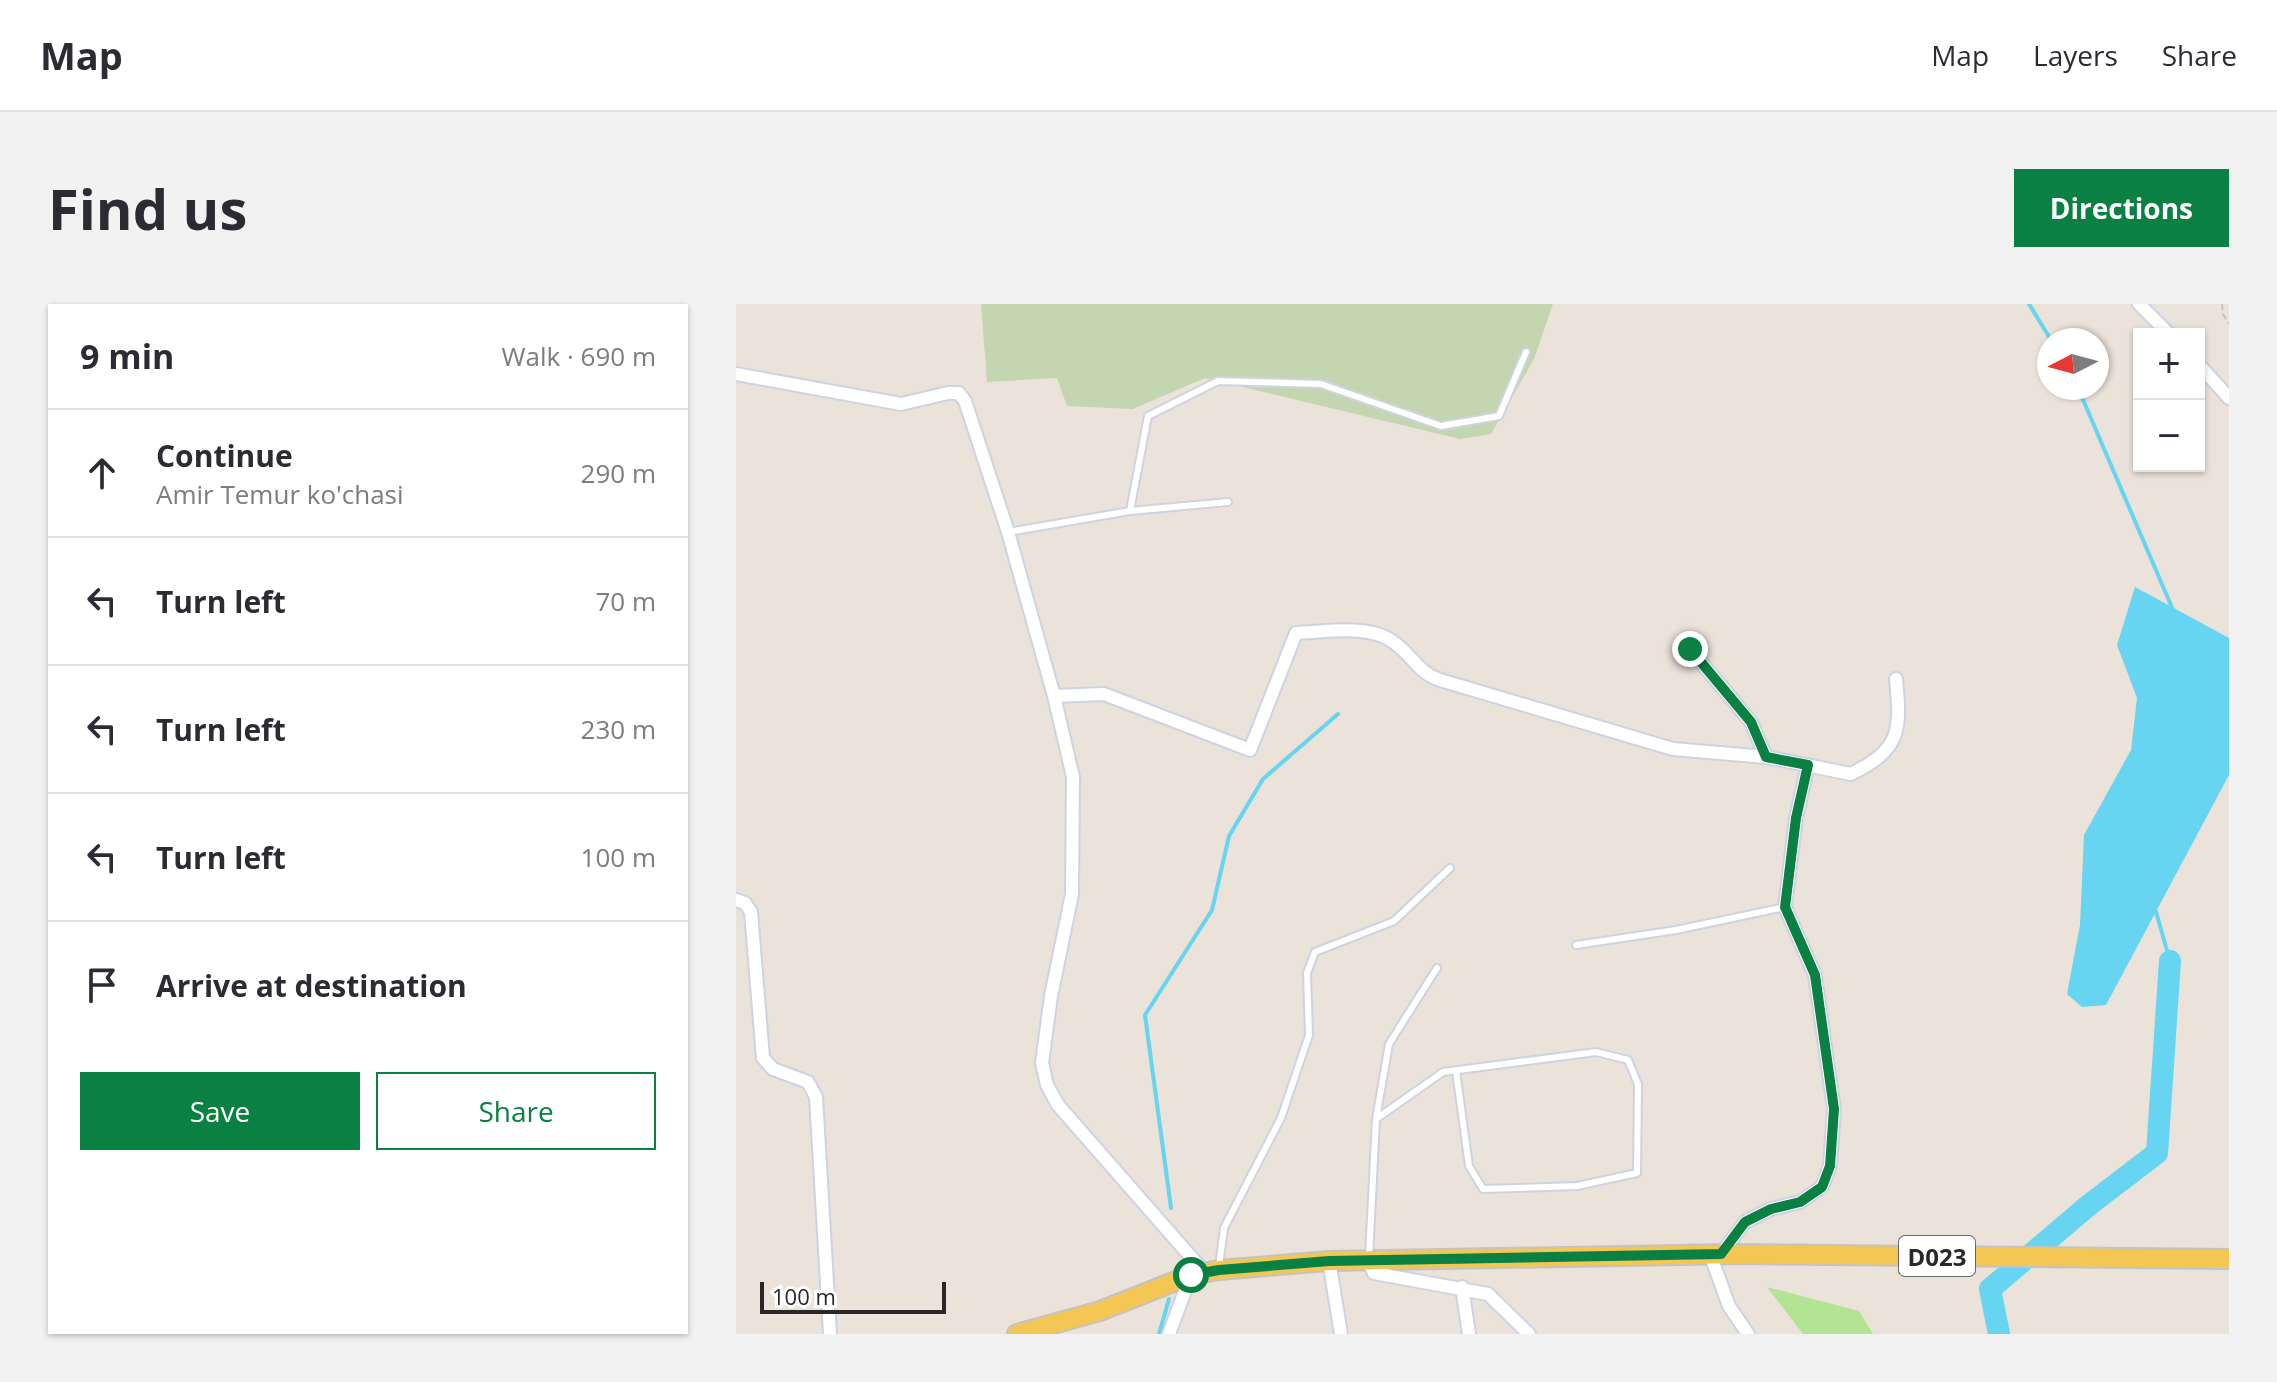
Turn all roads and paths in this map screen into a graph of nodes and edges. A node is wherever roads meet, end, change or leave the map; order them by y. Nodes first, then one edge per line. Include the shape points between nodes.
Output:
1 (2139, 304) edge
2 (2222, 304) edge
3 (2229, 324) edge
4 (2163, 328) edge
5 (1526, 352) dead end
6 (2205, 372) edge
7 (736, 374) edge
8 (2229, 398) edge
9 (1228, 502) dead end
10 (1130, 511) junction
11 (1008, 532) junction
12 (1690, 649) dead end
13 (1896, 679) dead end
14 (1054, 696) junction
15 (1766, 757) junction
16 (1808, 765) junction
17 (1450, 868) dead end
18 (736, 900) edge
19 (1785, 907) junction
20 (1576, 945) dead end
21 (1437, 968) dead end
22 (1456, 1071) junction
23 (1376, 1119) junction
24 (1722, 1254) junction
25 (2229, 1259) edge
26 (1329, 1261) junction
27 (1368, 1261) junction
28 (1205, 1273) junction
29 (1462, 1287) junction
30 (830, 1334) edge
31 (1017, 1334) edge
32 (1169, 1334) edge
33 (1341, 1334) edge
34 (1469, 1334) edge
35 (1529, 1334) edge
36 (1748, 1334) edge

1 - 4 street
2 - 3 path
5 - 10 lane via 1499,416 1441,426 1321,384 1218,381 1148,416
6 - 8 street
7 - 11 street via 901,404 959,393
9 - 10 lane
10 - 11 lane
11 - 14 street
12 - 15 street via 1751,722
13 - 16 street via 1896,736 1882,755 1851,774
14 - 15 street via 1104,694 1250,750 1296,633 1375,632 1400,646 1426,676 1673,749
14 - 28 street via 1073,777 1072,894 1042,1063 1047,1085 1058,1105
15 - 16 street
16 - 19 street
17 - 28 lane via 1394,921 1315,952 1307,973 1309,1035 1281,1118
18 - 30 street via 751,912 763,1058 773,1069 808,1082 816,1097
19 - 20 lane
19 - 24 street via 1815,975 1834,1109 1830,1166 1822,1187 1800,1202 1745,1222
21 - 23 lane via 1389,1044
22 - 22 lane via 1469,1166 1483,1189 1577,1186 1637,1173 1638,1084 1628,1060 1596,1052
22 - 23 lane via 1443,1072
23 - 27 lane
24 - 25 main road, D023
24 - 27 main road, D023
24 - 36 street via 1729,1306
26 - 27 main road, D023
26 - 28 main road, D023
26 - 33 street
27 - 29 street via 1374,1273
28 - 31 main road, D023
28 - 32 street
29 - 34 street
29 - 35 street via 1488,1294

